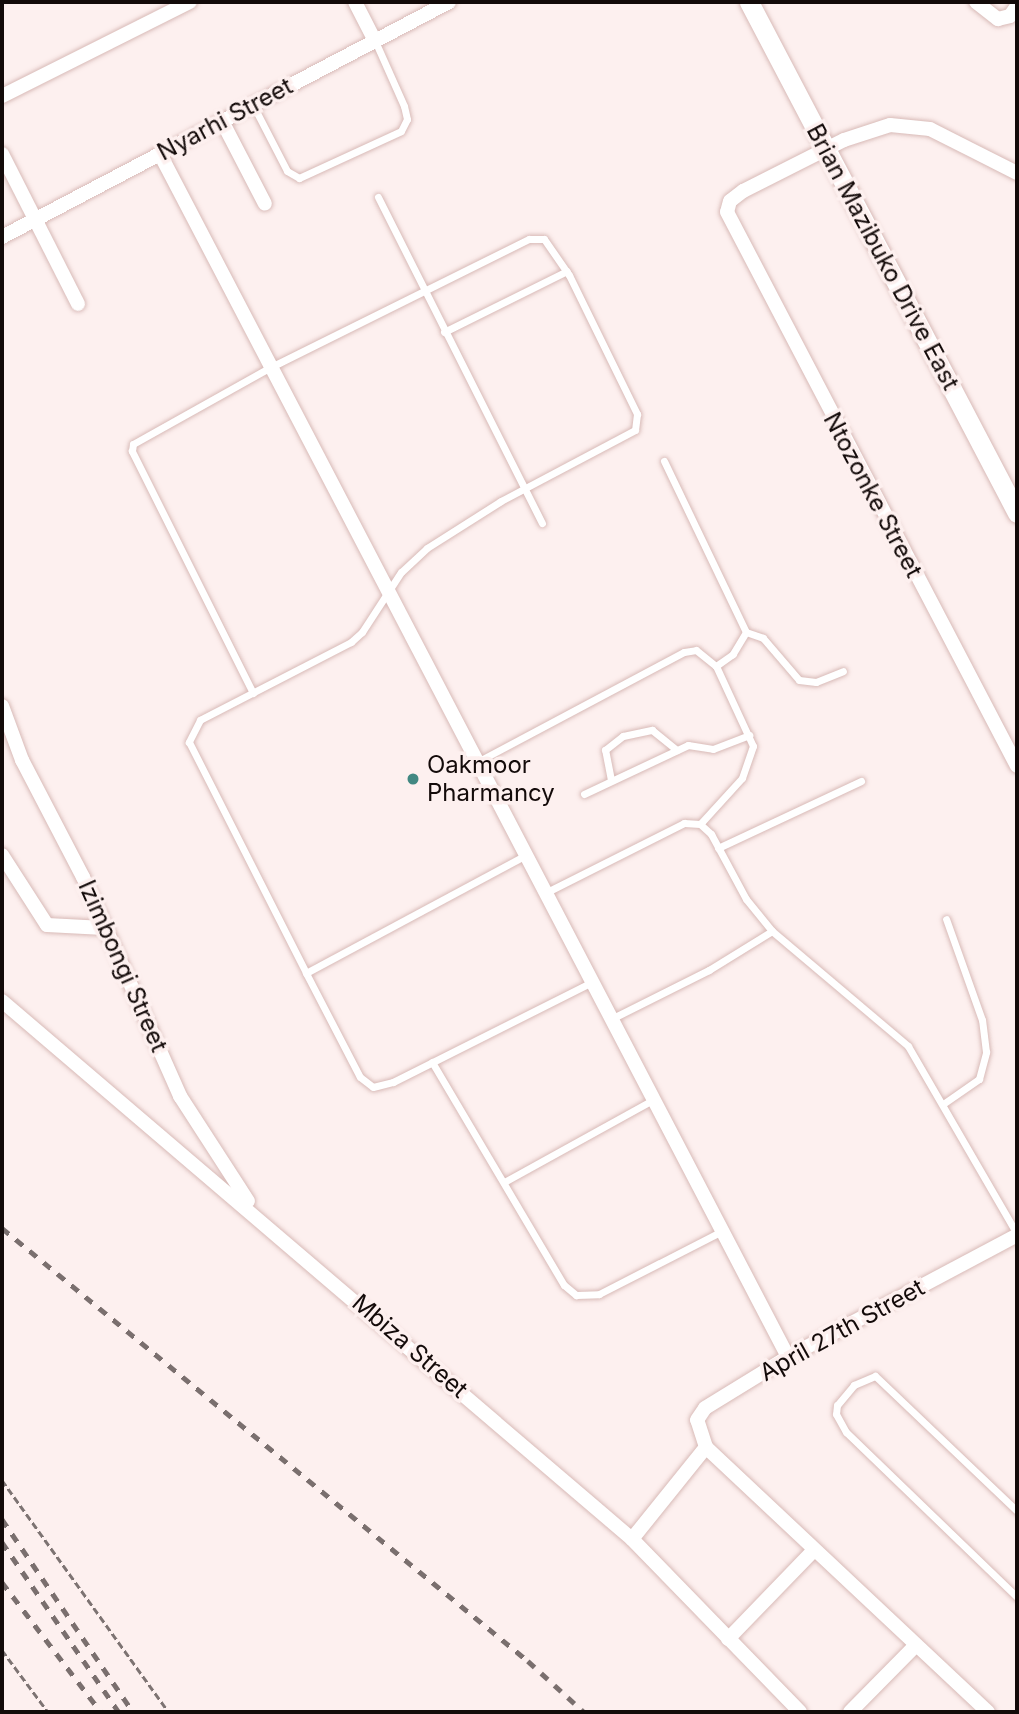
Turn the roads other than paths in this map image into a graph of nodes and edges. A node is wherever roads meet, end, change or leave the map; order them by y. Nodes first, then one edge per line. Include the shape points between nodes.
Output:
1 (190, 2) edge
2 (355, 2) edge
3 (449, 2) edge
4 (748, 2) edge
5 (976, 2) edge
6 (1017, 6) edge
7 (375, 41) junction
8 (2, 96) edge
9 (253, 105) junction
10 (222, 121) junction
11 (826, 148) junction
12 (160, 153) junction
13 (2, 154) edge
14 (1017, 173) edge
15 (377, 197) dead end
16 (265, 204) dead end
17 (35, 219) junction
18 (2, 237) edge
19 (566, 271) junction
20 (424, 291) junction
21 (78, 304) dead end
22 (444, 332) junction
23 (271, 367) junction
24 (664, 461) dead end
25 (523, 490) junction
26 (1017, 513) edge
27 (542, 523) dead end
28 (388, 591) junction
29 (746, 632) junction
30 (716, 666) junction
31 (843, 671) dead end
32 (253, 692) junction
33 (2, 706) edge
34 (749, 735) junction
35 (677, 750) junction
36 (477, 762) junction
37 (1017, 766) edge
38 (611, 780) junction
39 (861, 781) dead end
40 (584, 794) dead end
41 (700, 824) junction
42 (719, 848) junction
43 (2, 855) edge
44 (526, 855) junction
45 (545, 893) junction
46 (946, 919) dead end
47 (104, 928) junction
48 (772, 931) junction
49 (306, 973) junction
50 (592, 982) junction
51 (2, 1001) edge
52 (611, 1019) junction
53 (432, 1062) junction
54 (653, 1100) junction
55 (943, 1104) junction
56 (506, 1181) junction
57 (260, 1218) junction
58 (722, 1231) junction
59 (1017, 1235) edge
60 (788, 1357) junction
61 (706, 1447) junction
62 (1017, 1511) edge
63 (632, 1539) junction
64 (814, 1550) junction
65 (1017, 1597) edge
66 (728, 1639) junction
67 (915, 1646) junction
68 (800, 1712) edge
69 (850, 1712) edge
70 (988, 1712) edge

1 - 8 street
2 - 7 street
3 - 7 street, Nyarhi Street
4 - 11 street, Brian Mazibuko Drive East
5 - 6 street via 998,19 1010,16
7 - 9 street, Nyarhi Street
7 - 9 lane via 404,106 407,120 401,131 299,178 287,171
9 - 10 street, Nyarhi Street
10 - 12 street, Nyarhi Street
10 - 16 street
11 - 14 street via 881,127 912,124
11 - 26 street, Brian Mazibuko Drive East
11 - 37 street, Ntozonke Street via 734,197 727,205 729,223
12 - 17 street, Nyarhi Street
12 - 23 street
13 - 17 street
15 - 20 lane
17 - 18 street, Nyarhi Street
17 - 21 street
19 - 20 lane via 549,243 536,238
19 - 22 lane
19 - 25 lane via 638,424 625,438
20 - 22 lane
20 - 23 lane
22 - 25 lane
23 - 28 street
23 - 32 lane via 140,438 132,448
24 - 29 lane
25 - 27 lane
25 - 28 lane via 427,548
28 - 32 lane via 351,642
28 - 36 street
29 - 30 lane via 733,654
29 - 31 lane via 763,638 799,680 816,682
30 - 34 lane
30 - 36 lane via 705,653 684,652
32 - 49 lane via 200,720 189,742
33 - 47 street, Izimbongi Street via 22,760
34 - 35 lane via 713,749 696,744
34 - 41 lane via 750,763
35 - 38 lane
35 - 38 lane via 652,730 623,736 605,750
36 - 44 street
38 - 40 lane
39 - 42 lane
41 - 42 lane
41 - 45 lane via 684,823
42 - 48 lane via 746,900
43 - 47 street via 47,925
44 - 45 street
44 - 49 lane
45 - 50 street
46 - 55 lane via 982,1020 986,1052 979,1079
47 - 57 street, Izimbongi Street via 180,1096
48 - 52 lane via 709,970
48 - 55 lane via 899,1035
49 - 53 lane via 368,1086 393,1082
50 - 52 street
50 - 53 lane
51 - 57 street, Mbiza Street
52 - 54 street
53 - 56 lane
54 - 56 lane
54 - 58 street
55 - 59 lane
56 - 58 lane via 564,1285 584,1297 599,1294
57 - 63 street, Mbiza Street
58 - 60 street
59 - 60 street, April 27th Street
60 - 61 street, April 27th Street via 705,1408 698,1420
61 - 63 street
61 - 64 street
62 - 65 lane via 875,1377 854,1385 837,1405 836,1415 846,1432
63 - 66 street, Mbiza Street
64 - 66 street
64 - 67 street
66 - 68 street, Mbiza Street
67 - 69 street
67 - 70 street

